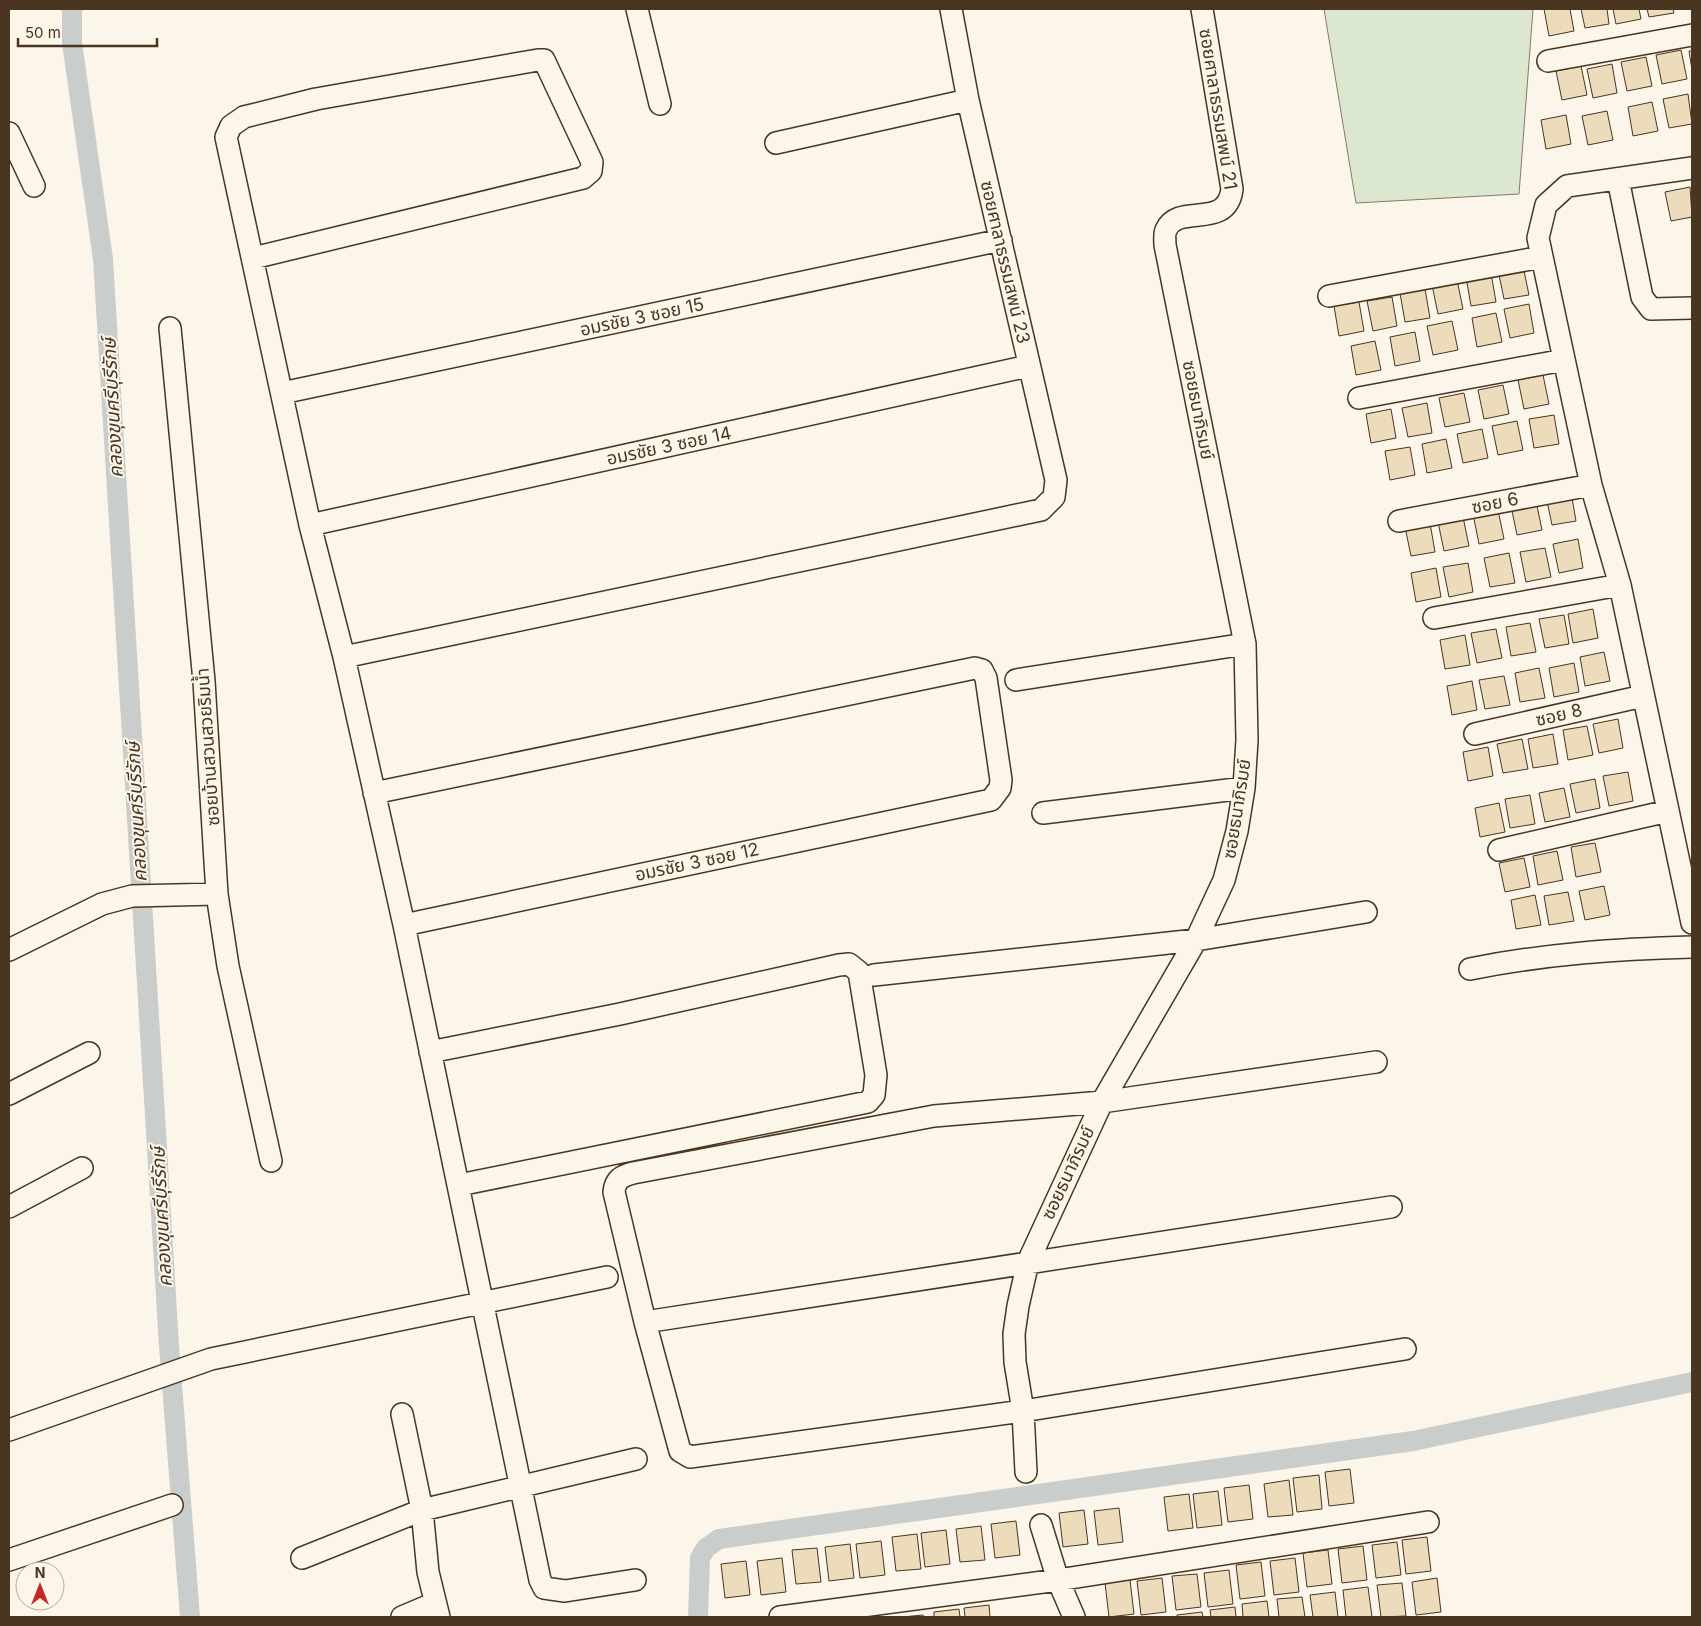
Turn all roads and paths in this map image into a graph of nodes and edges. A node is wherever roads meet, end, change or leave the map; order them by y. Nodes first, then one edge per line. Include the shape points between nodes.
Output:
1 (637, 9) edge
2 (950, 9) edge
3 (1202, 9) edge
4 (1692, 35) edge
5 (1548, 61) dead end
6 (968, 100) junction
7 (660, 104) dead end
8 (9, 133) edge
9 (776, 143) dead end
10 (1692, 168) edge
11 (1618, 179) junction
12 (34, 186) dead end
13 (1197, 216) joint
14 (1001, 240) junction
15 (1542, 257) junction
16 (253, 258) junction
17 (1328, 296) dead end
18 (1692, 308) edge
19 (170, 328) dead end
20 (1564, 360) junction
21 (1028, 366) junction
22 (282, 393) junction
23 (1359, 398) dead end
24 (1591, 485) junction
25 (1399, 520) dead end
26 (310, 525) junction
27 (1620, 585) junction
28 (1434, 618) dead end
29 (1245, 644) junction
30 (344, 657) junction
31 (1016, 680) dead end
32 (1643, 696) junction
33 (1475, 734) dead end
34 (1244, 788) junction
35 (374, 793) junction
36 (1668, 811) junction
37 (1043, 813) dead end
38 (1499, 850) dead end
39 (217, 894) junction
40 (1366, 912) dead end
41 (1692, 923) edge
42 (404, 925) junction
43 (1196, 940) junction
44 (1692, 947) edge
45 (9, 950) edge
46 (1470, 969) dead end
47 (874, 975) dead end
48 (430, 1052) junction
49 (89, 1053) dead end
50 (1376, 1062) dead end
51 (9, 1094) edge
52 (1102, 1102) junction
53 (271, 1161) dead end
54 (82, 1168) dead end
55 (459, 1185) junction
56 (9, 1207) edge
57 (1391, 1207) dead end
58 (1028, 1262) junction
59 (607, 1277) dead end
60 (483, 1304) junction
61 (645, 1322) junction
62 (1405, 1349) dead end
63 (1023, 1411) junction
64 (402, 1414) dead end
65 (9, 1430) edge
66 (636, 1459) dead end
67 (1026, 1472) dead end
68 (523, 1488) junction
69 (172, 1505) dead end
70 (422, 1510) junction
71 (1428, 1522) dead end
72 (1041, 1525) dead end
73 (302, 1558) dead end
74 (9, 1560) edge
75 (635, 1580) dead end
76 (1058, 1580) junction
77 (437, 1610) edge
78 (402, 1617) edge
79 (780, 1617) edge
80 (1074, 1617) edge

1 - 7 street
2 - 6 street, ซอยศาลาธรรมสพน์ 23
3 - 13 street, ซอยศาลาธรรมสพน์ 21 via 1232,189 1231,201 1223,210
4 - 5 street
6 - 9 street
6 - 14 street, ซอยศาลาธรรมสพน์ 23
8 - 12 street
10 - 11 street
11 - 15 street via 1567,186 1546,205 1538,238
11 - 18 street via 1642,297 1651,309
13 - 29 street, ซอยธนาภิรมย์ via 1174,220 1166,230 1165,245
14 - 21 street, ซอยศาลาธรรมสพน์ 23
14 - 22 street, อมรชัย 3 ซอย 15
15 - 17 street
15 - 20 street
16 - 16 street via 226,137 231,126 244,117 316,99 544,60 592,162 591,171 583,178
16 - 22 street
19 - 39 street, ซอยบ้านสวนสวยริมน้ำ via 204,681
20 - 23 street
20 - 24 street
21 - 26 street, อมรชัย 3 ซอย 14
21 - 30 street, ซอยศาลาธรรมสพน์ 23 via 1056,480 1054,497 1041,510
22 - 26 street
24 - 25 street, ซอย 6
24 - 27 street
26 - 30 street
27 - 28 street
27 - 32 street
29 - 31 street
29 - 34 street, ซอยธนาภิรมย์ via 1247,740
30 - 35 street
32 - 33 street, ซอย 8
32 - 36 street
34 - 37 street
34 - 43 street, ซอยธนาภิรมย์ via 1224,880
35 - 42 street
35 - 42 street, อมรชัย 3 ซอย 12 via 975,668 982,670 986,678 1001,780 1000,788 991,800
36 - 38 street
36 - 41 street
39 - 45 street via 132,896 102,904
39 - 53 street, ซอยบ้านสวนสวยริมน้ำ via 228,966
40 - 43 street
42 - 48 street
43 - 47 street
43 - 52 street, ซอยธนาภิรมย์
44 - 46 street via 1604,949
48 - 55 street
48 - 55 street via 839,965 850,964 859,972 876,1075 874,1095 868,1102
49 - 51 street
50 - 52 street
52 - 58 street, ซอยธนาภิรมย์
52 - 61 street via 934,1116 625,1175 614,1184 614,1192
54 - 56 street
55 - 60 street
57 - 58 street
58 - 61 street
58 - 63 street, ซอยธนาภิรมย์ via 1014,1334
59 - 60 street
60 - 65 street via 211,1359
60 - 68 street
61 - 63 street via 680,1451 690,1457
62 - 63 street
63 - 67 street, ซอยธนาภิรมย์
64 - 70 street
66 - 68 street
68 - 70 street
68 - 75 street via 544,1588 565,1590
69 - 74 street
70 - 73 street
70 - 77 street via 425,1553
71 - 76 street
72 - 76 street
76 - 79 street
76 - 80 street
77 - 78 street

